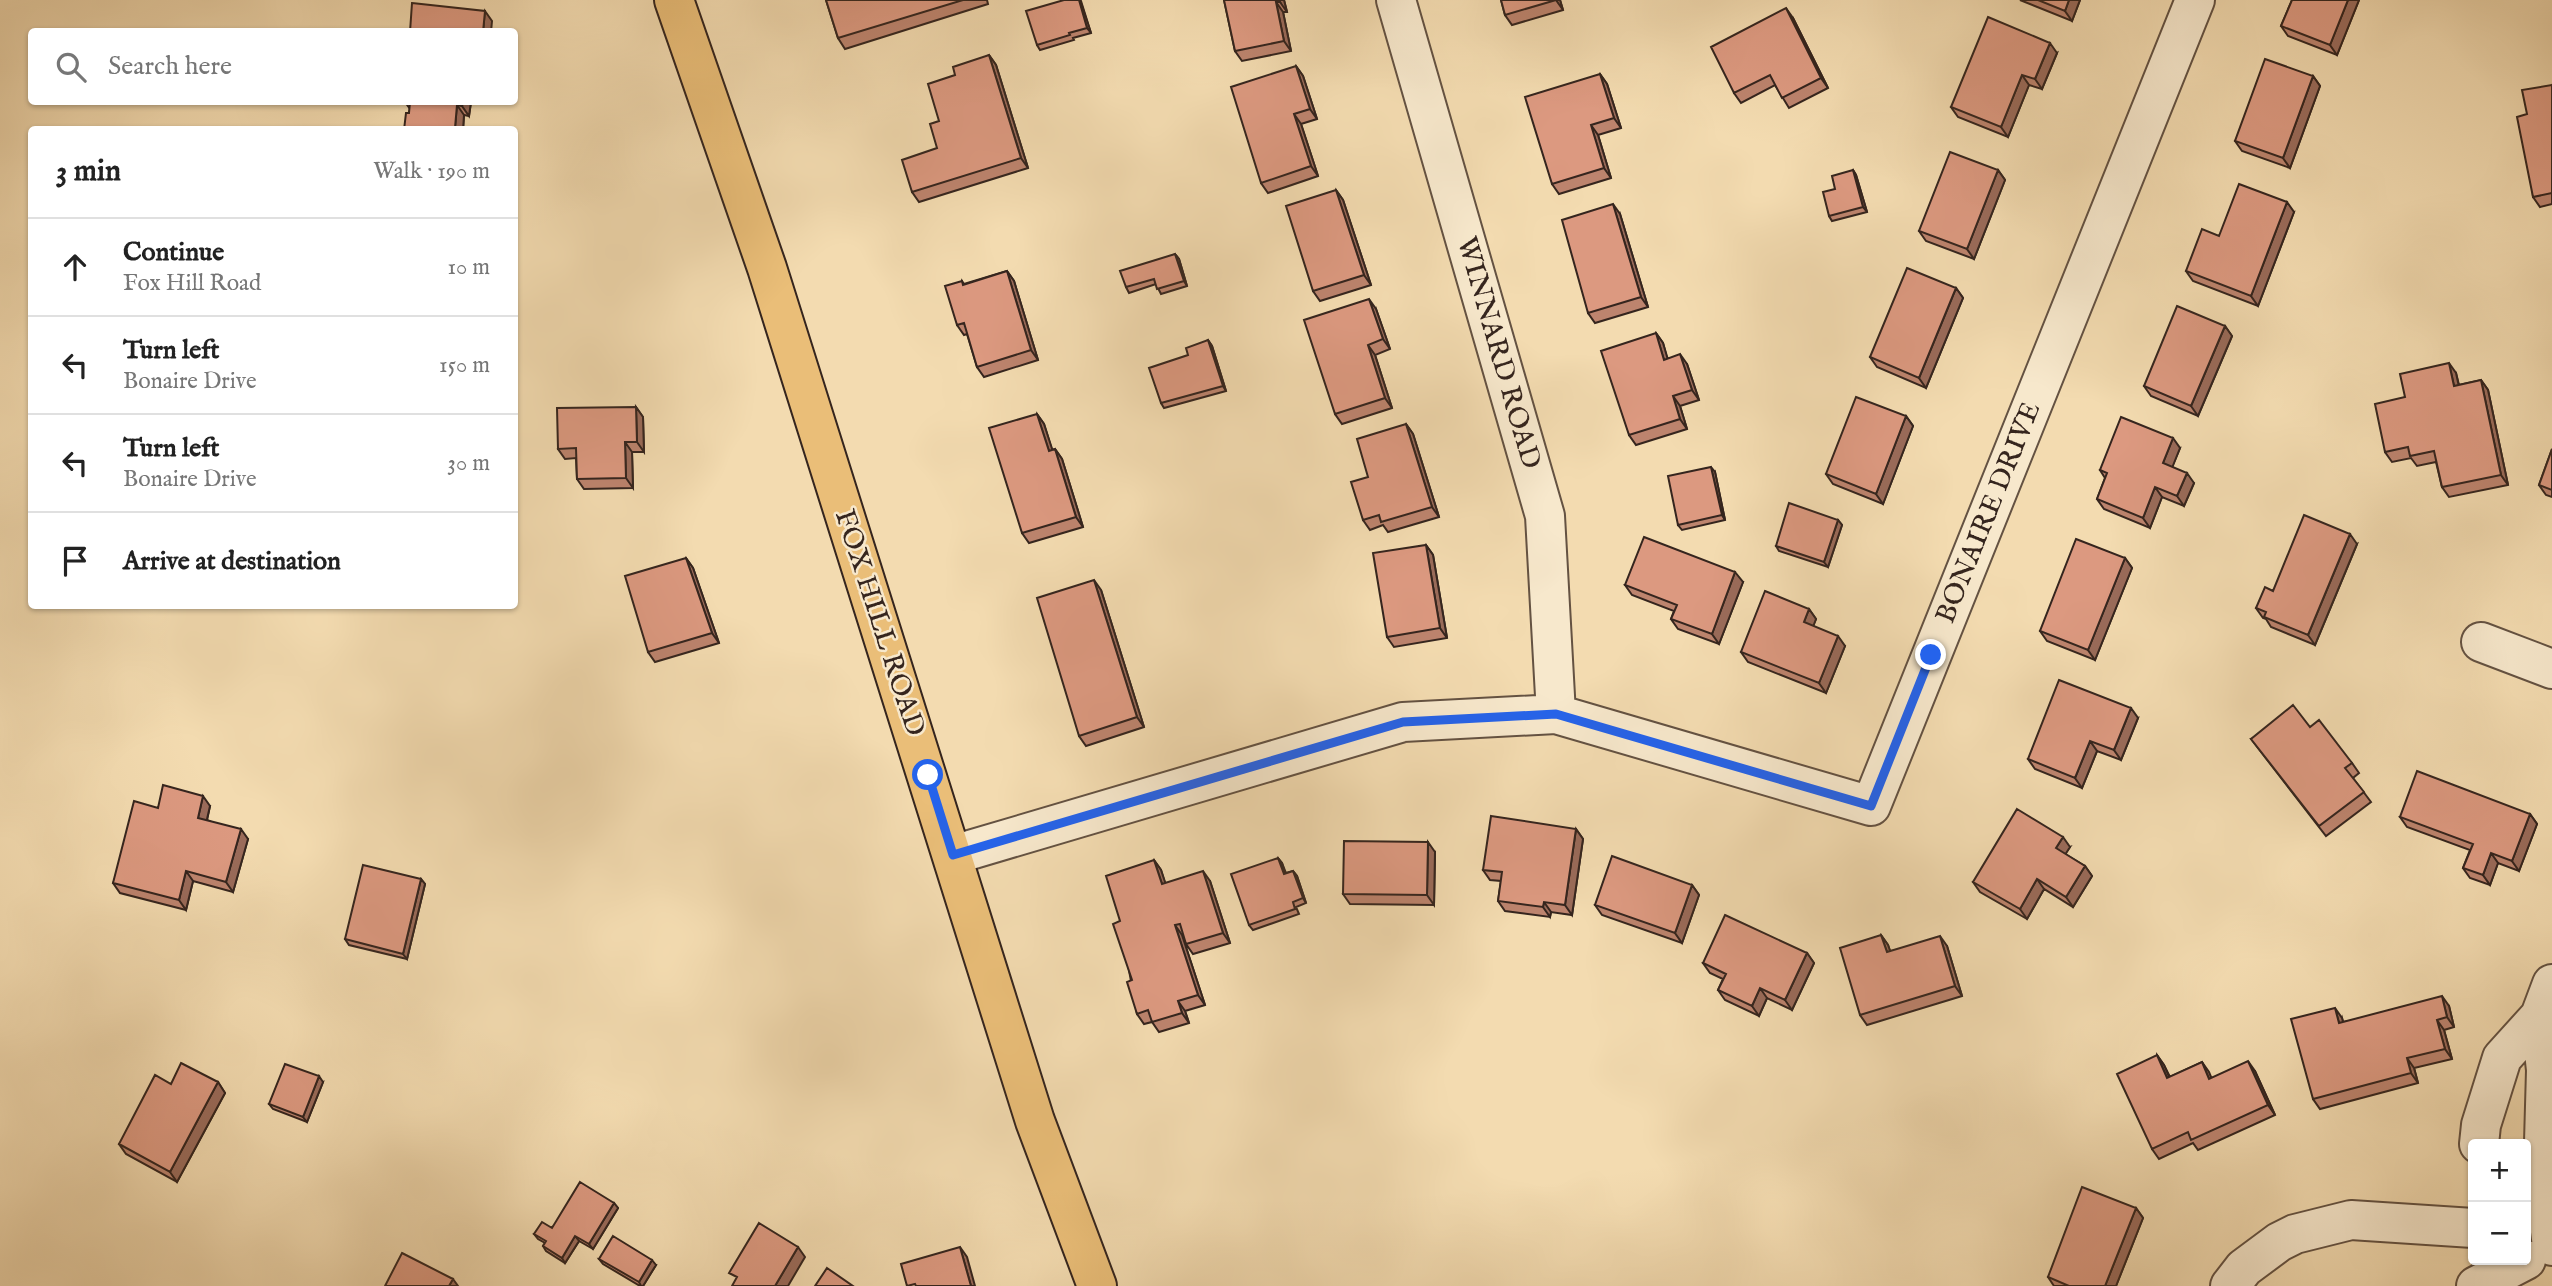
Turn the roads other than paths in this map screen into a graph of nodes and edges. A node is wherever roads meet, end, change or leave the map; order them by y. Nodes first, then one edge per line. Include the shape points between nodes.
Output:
1 (674, 0) edge
2 (1396, 0) edge
3 (2195, 0) edge
4 (2481, 642) dead end
5 (2552, 669) edge
6 (1556, 714) junction
7 (953, 855) junction
8 (2548, 1007) edge
9 (2480, 1139) edge
10 (2468, 1228) edge
11 (2531, 1241) edge
12 (2552, 1246) edge
13 (2531, 1257) edge
14 (2515, 1265) edge
15 (2485, 1278) edge
16 (1097, 1286) edge
17 (2230, 1286) edge

1 - 7 main road, FOX HILL ROAD via 771,281
2 - 6 street, WINNARD ROAD via 1545,516
3 - 6 street, BONAIRE DRIVE via 1871,806
4 - 5 street
6 - 7 street, BONAIRE DRIVE via 1403,722
7 - 16 main road, FOX HILL ROAD via 1035,1121
8 - 9 street via 2502,1058
8 - 12 street via 2543,1178
10 - 17 street via 2351,1220 2279,1242 2244,1268
11 - 12 street
12 - 13 street
14 - 15 street

